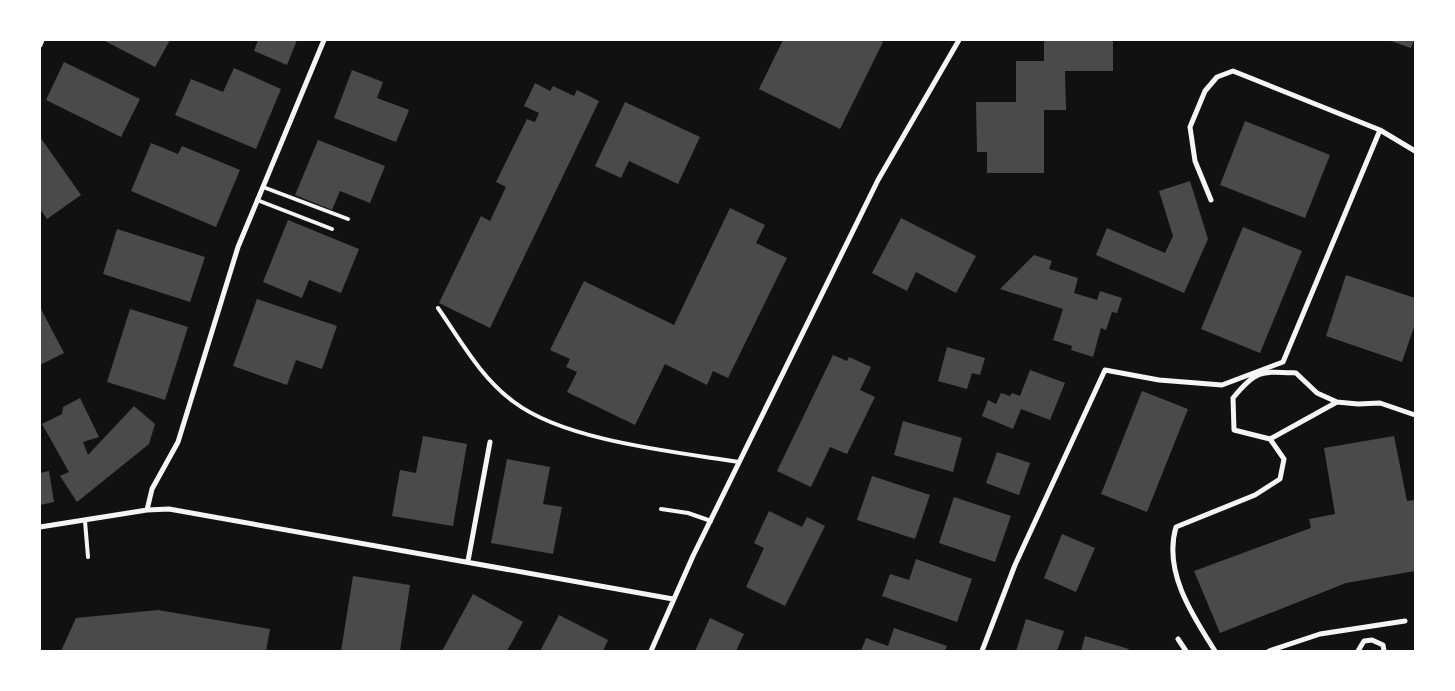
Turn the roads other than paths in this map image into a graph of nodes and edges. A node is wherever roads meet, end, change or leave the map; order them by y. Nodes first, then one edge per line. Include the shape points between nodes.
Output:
1 (42, 40) edge
2 (324, 40) edge
3 (959, 40) edge
4 (40, 44) edge
5 (1380, 130) junction
6 (1415, 151) edge
7 (263, 187) junction
8 (257, 200) junction
9 (1211, 200) dead end
10 (348, 219) dead end
11 (332, 229) dead end
12 (438, 308) dead end
13 (1337, 402) junction
14 (1415, 415) edge
15 (1270, 439) junction
16 (490, 442) dead end
17 (739, 462) junction
18 (147, 510) junction
19 (661, 510) dead end
20 (85, 521) junction
21 (711, 521) junction
22 (40, 527) edge
23 (88, 557) dead end
24 (468, 561) junction
25 (673, 598) junction
26 (1404, 621) dead end
27 (1178, 639) dead end
28 (650, 651) edge
29 (982, 651) edge
30 (1186, 651) edge
31 (1214, 651) edge
32 (1269, 651) edge
33 (1358, 651) edge
34 (1384, 651) edge

1 - 4 street
2 - 7 street
3 - 17 street via 878,180
5 - 6 street
5 - 9 street via 1232,71 1217,77 1205,91 1190,127 1195,161
5 - 29 street via 1283,362 1222,385 1159,380 1105,370 1015,565
7 - 8 street
7 - 10 lane
8 - 11 lane
8 - 18 street via 233,265 178,442 152,489
12 - 17 lane via 488,379 514,403 538,416 586,434
13 - 14 street via 1380,403
13 - 15 street
13 - 15 street via 1317,393 1296,373 1268,371 1249,379 1233,398 1234,430
15 - 31 street via 1284,459 1280,479 1255,495 1176,527 1173,536 1179,586
16 - 24 street
17 - 21 street
18 - 20 street
18 - 24 street via 182,511
19 - 21 lane via 688,513
20 - 22 street
20 - 23 lane
21 - 25 street
24 - 25 street
25 - 28 street
26 - 32 street via 1320,634
27 - 30 street
33 - 34 street via 1364,641 1372,640 1383,644

